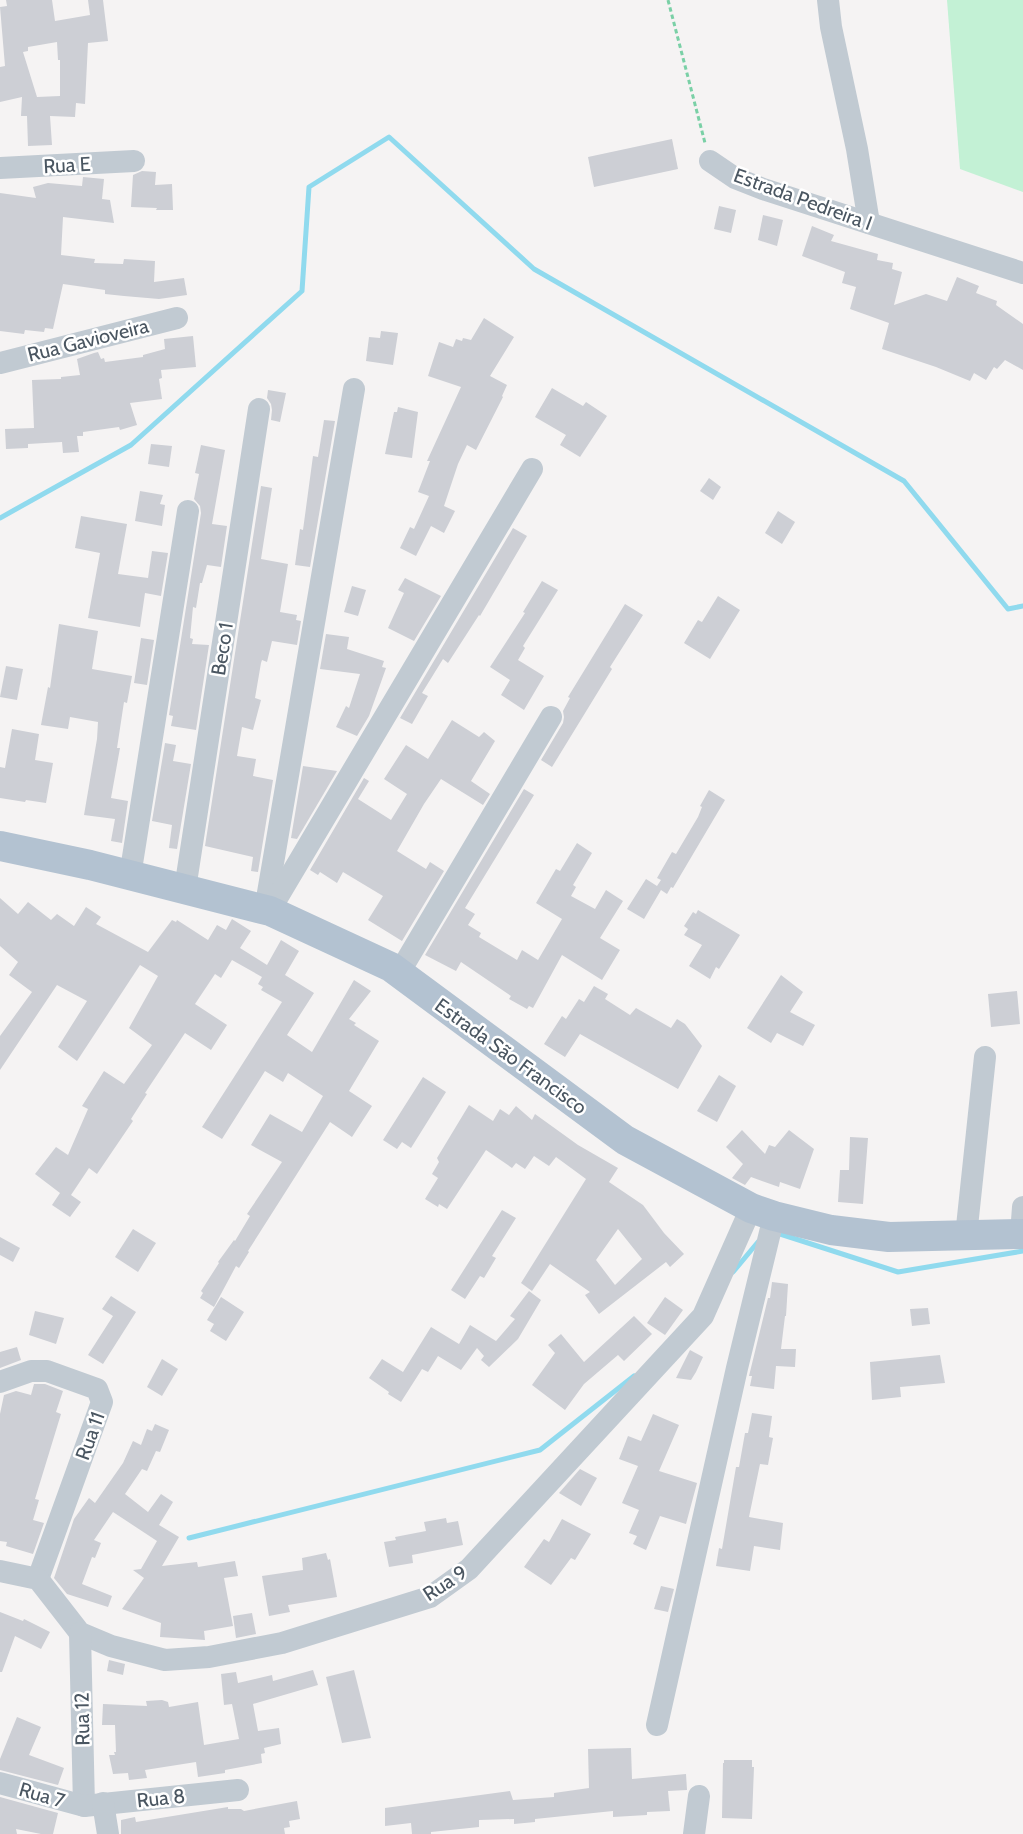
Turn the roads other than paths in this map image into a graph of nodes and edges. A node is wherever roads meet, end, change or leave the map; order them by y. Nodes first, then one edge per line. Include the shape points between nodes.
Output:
1 (828, 0) edge
2 (134, 161) dead end
3 (710, 161) road end
4 (0, 168) edge
5 (869, 223) junction
6 (1023, 273) edge
7 (177, 318) dead end
8 (0, 363) edge
9 (354, 389) dead end
10 (259, 409) dead end
11 (532, 469) dead end
12 (188, 511) dead end
13 (551, 717) dead end
14 (0, 846) edge
15 (130, 876) junction
16 (184, 889) junction
17 (267, 910) junction
18 (399, 973) junction
19 (986, 1057) dead end
20 (766, 1221) junction
21 (1022, 1225) edge
22 (966, 1236) junction
23 (0, 1382) edge
24 (0, 1571) edge
25 (38, 1579) junction
26 (80, 1633) junction
27 (657, 1725) dead end
28 (0, 1783) edge
29 (238, 1790) dead end
30 (699, 1796) dead end
31 (93, 1805) junction
32 (108, 1834) edge
33 (694, 1834) edge

1 - 5 street
2 - 4 street, Rua E
3 - 5 street, Estrada Pedreira I via 735,178 763,189
5 - 6 street, Estrada Pedreira I
7 - 8 street, Rua Gavioveira
9 - 17 street
10 - 16 street, Beco 1
11 - 17 street
12 - 15 street
13 - 18 street
14 - 15 main road, Estrada São Francisco
15 - 16 main road, Estrada São Francisco
16 - 17 main road, Estrada São Francisco
17 - 18 main road, Estrada São Francisco
18 - 20 main road, Estrada São Francisco via 625,1140
19 - 22 street
20 - 22 main road, Estrada São Francisco via 889,1237
20 - 26 street, Rua 9 via 703,1317 469,1569 430,1597 282,1643 209,1657 165,1660 111,1646
20 - 27 street
21 - 22 main road, Estrada São Francisco
23 - 25 street, Rua 11 via 31,1371 47,1371 97,1389 102,1402
24 - 25 street
25 - 26 street, Rua 9
26 - 31 street, Rua 12
28 - 31 street, Rua 7
29 - 31 street, Rua 8
30 - 33 street
31 - 32 street, Rua 12

